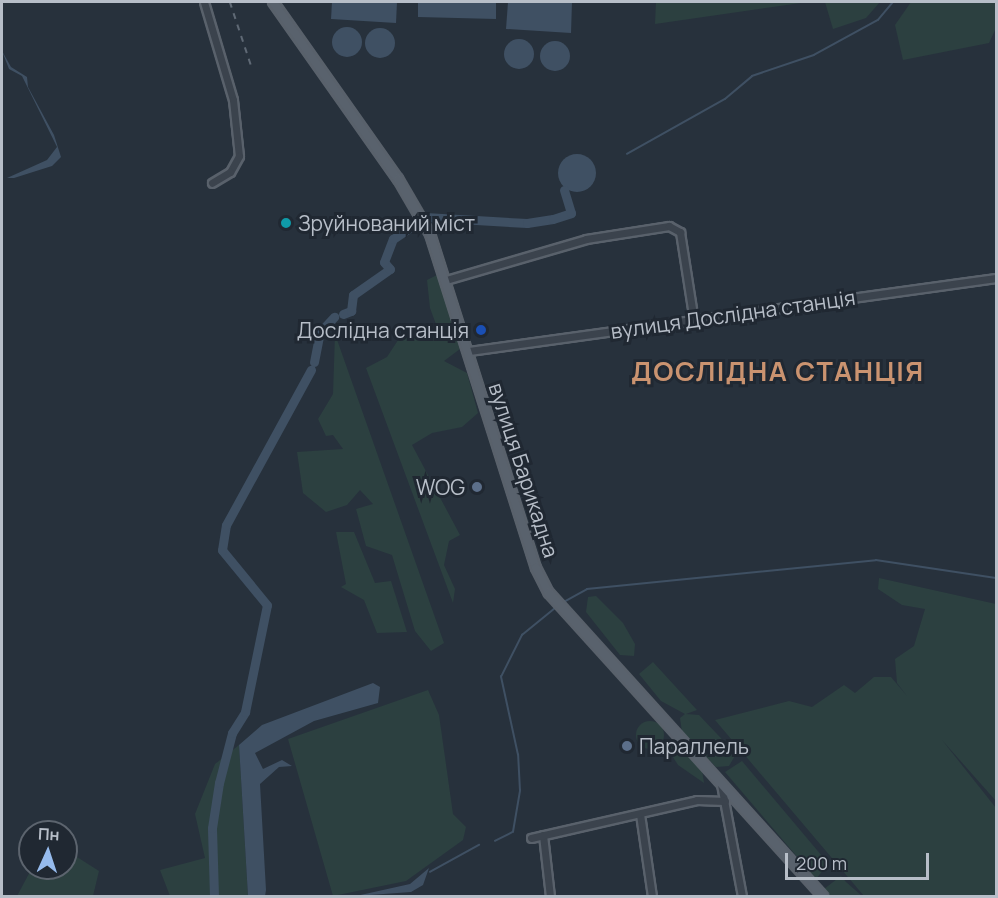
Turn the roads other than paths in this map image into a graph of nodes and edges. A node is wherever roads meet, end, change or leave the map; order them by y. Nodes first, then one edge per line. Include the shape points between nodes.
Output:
1 (204, 2) edge
2 (273, 2) edge
3 (212, 183) dead end
4 (996, 278) edge
5 (446, 279) junction
6 (694, 321) junction
7 (469, 351) junction
8 (721, 782) junction
9 (725, 801) junction
10 (640, 814) junction
11 (543, 835) junction
12 (531, 838) dead end
13 (550, 897) edge
14 (652, 897) edge
15 (742, 897) edge
16 (823, 897) edge

1 - 3 street via 233,100 239,156 230,172
2 - 5 main road, вулиця Барикадна via 398,179 430,234
4 - 6 street, вулиця Дослідна станція
5 - 6 street via 586,239 669,226 680,232
5 - 7 main road, вулиця Барикадна
6 - 7 street, вулиця Дослідна станція
7 - 8 main road, вулиця Барикадна via 536,568 549,593
8 - 9 street
8 - 16 main road, вулиця Барикадна
9 - 10 street via 698,800
9 - 15 street
10 - 11 street
10 - 14 street
11 - 12 street
11 - 13 street

